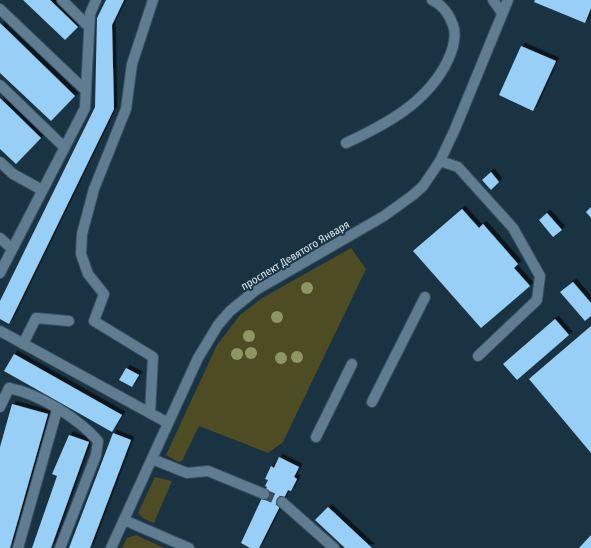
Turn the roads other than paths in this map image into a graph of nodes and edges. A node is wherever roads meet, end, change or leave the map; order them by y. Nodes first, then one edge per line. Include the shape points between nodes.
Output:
1 (62, 0) edge
2 (96, 0) edge
3 (153, 0) edge
4 (432, 0) edge
5 (493, 0) edge
6 (508, 0) edge
7 (0, 9) edge
8 (502, 13) junction
9 (89, 27) junction
10 (0, 85) edge
11 (86, 91) junction
12 (346, 143) dead end
13 (64, 147) junction
14 (440, 161) junction
15 (0, 162) edge
16 (42, 190) junction
17 (0, 238) edge
18 (11, 248) junction
19 (0, 273) edge
20 (425, 297) dead end
21 (69, 321) dead end
22 (0, 331) edge
23 (23, 344) junction
24 (478, 356) dead end
25 (352, 364) dead end
26 (372, 402) dead end
27 (0, 407) edge
28 (58, 410) junction
29 (150, 413) junction
30 (168, 423) junction
31 (316, 437) dead end
32 (152, 459) junction
33 (264, 494) tunnel mouth
34 (282, 502) tunnel mouth
35 (124, 520) junction
36 (18, 548) edge
37 (60, 548) edge
38 (111, 548) edge
39 (189, 548) edge
40 (334, 548) edge

1 - 9 street
2 - 9 street via 90,14
3 - 29 street via 132,64 126,109 94,189 81,247 88,274 104,294 94,321 153,357
4 - 12 street via 440,3 450,17 455,31 452,50 441,75 427,92 384,125
5 - 8 street
6 - 8 street, проспект Девятого Января
7 - 11 street
8 - 14 street, проспект Девятого Января
9 - 11 street
10 - 13 street
11 - 13 street via 85,108
13 - 16 street
14 - 24 street via 458,167 508,222 540,276 537,300
14 - 30 street, проспект Девятого Января via 423,186 402,204 256,290 230,311 208,340
15 - 16 street via 13,174
16 - 18 street
17 - 18 street
18 - 19 street
20 - 26 street
21 - 23 street via 36,318
22 - 23 street
23 - 29 street
25 - 31 street
27 - 28 street via 8,388 22,391
28 - 36 street
28 - 37 street via 98,441 96,455
29 - 30 street
30 - 32 street, проспект Девятого Января
32 - 33 street via 188,473 208,471
32 - 35 street, проспект Девятого Января
34 - 40 street
35 - 38 street, проспект Девятого Января
35 - 39 street

